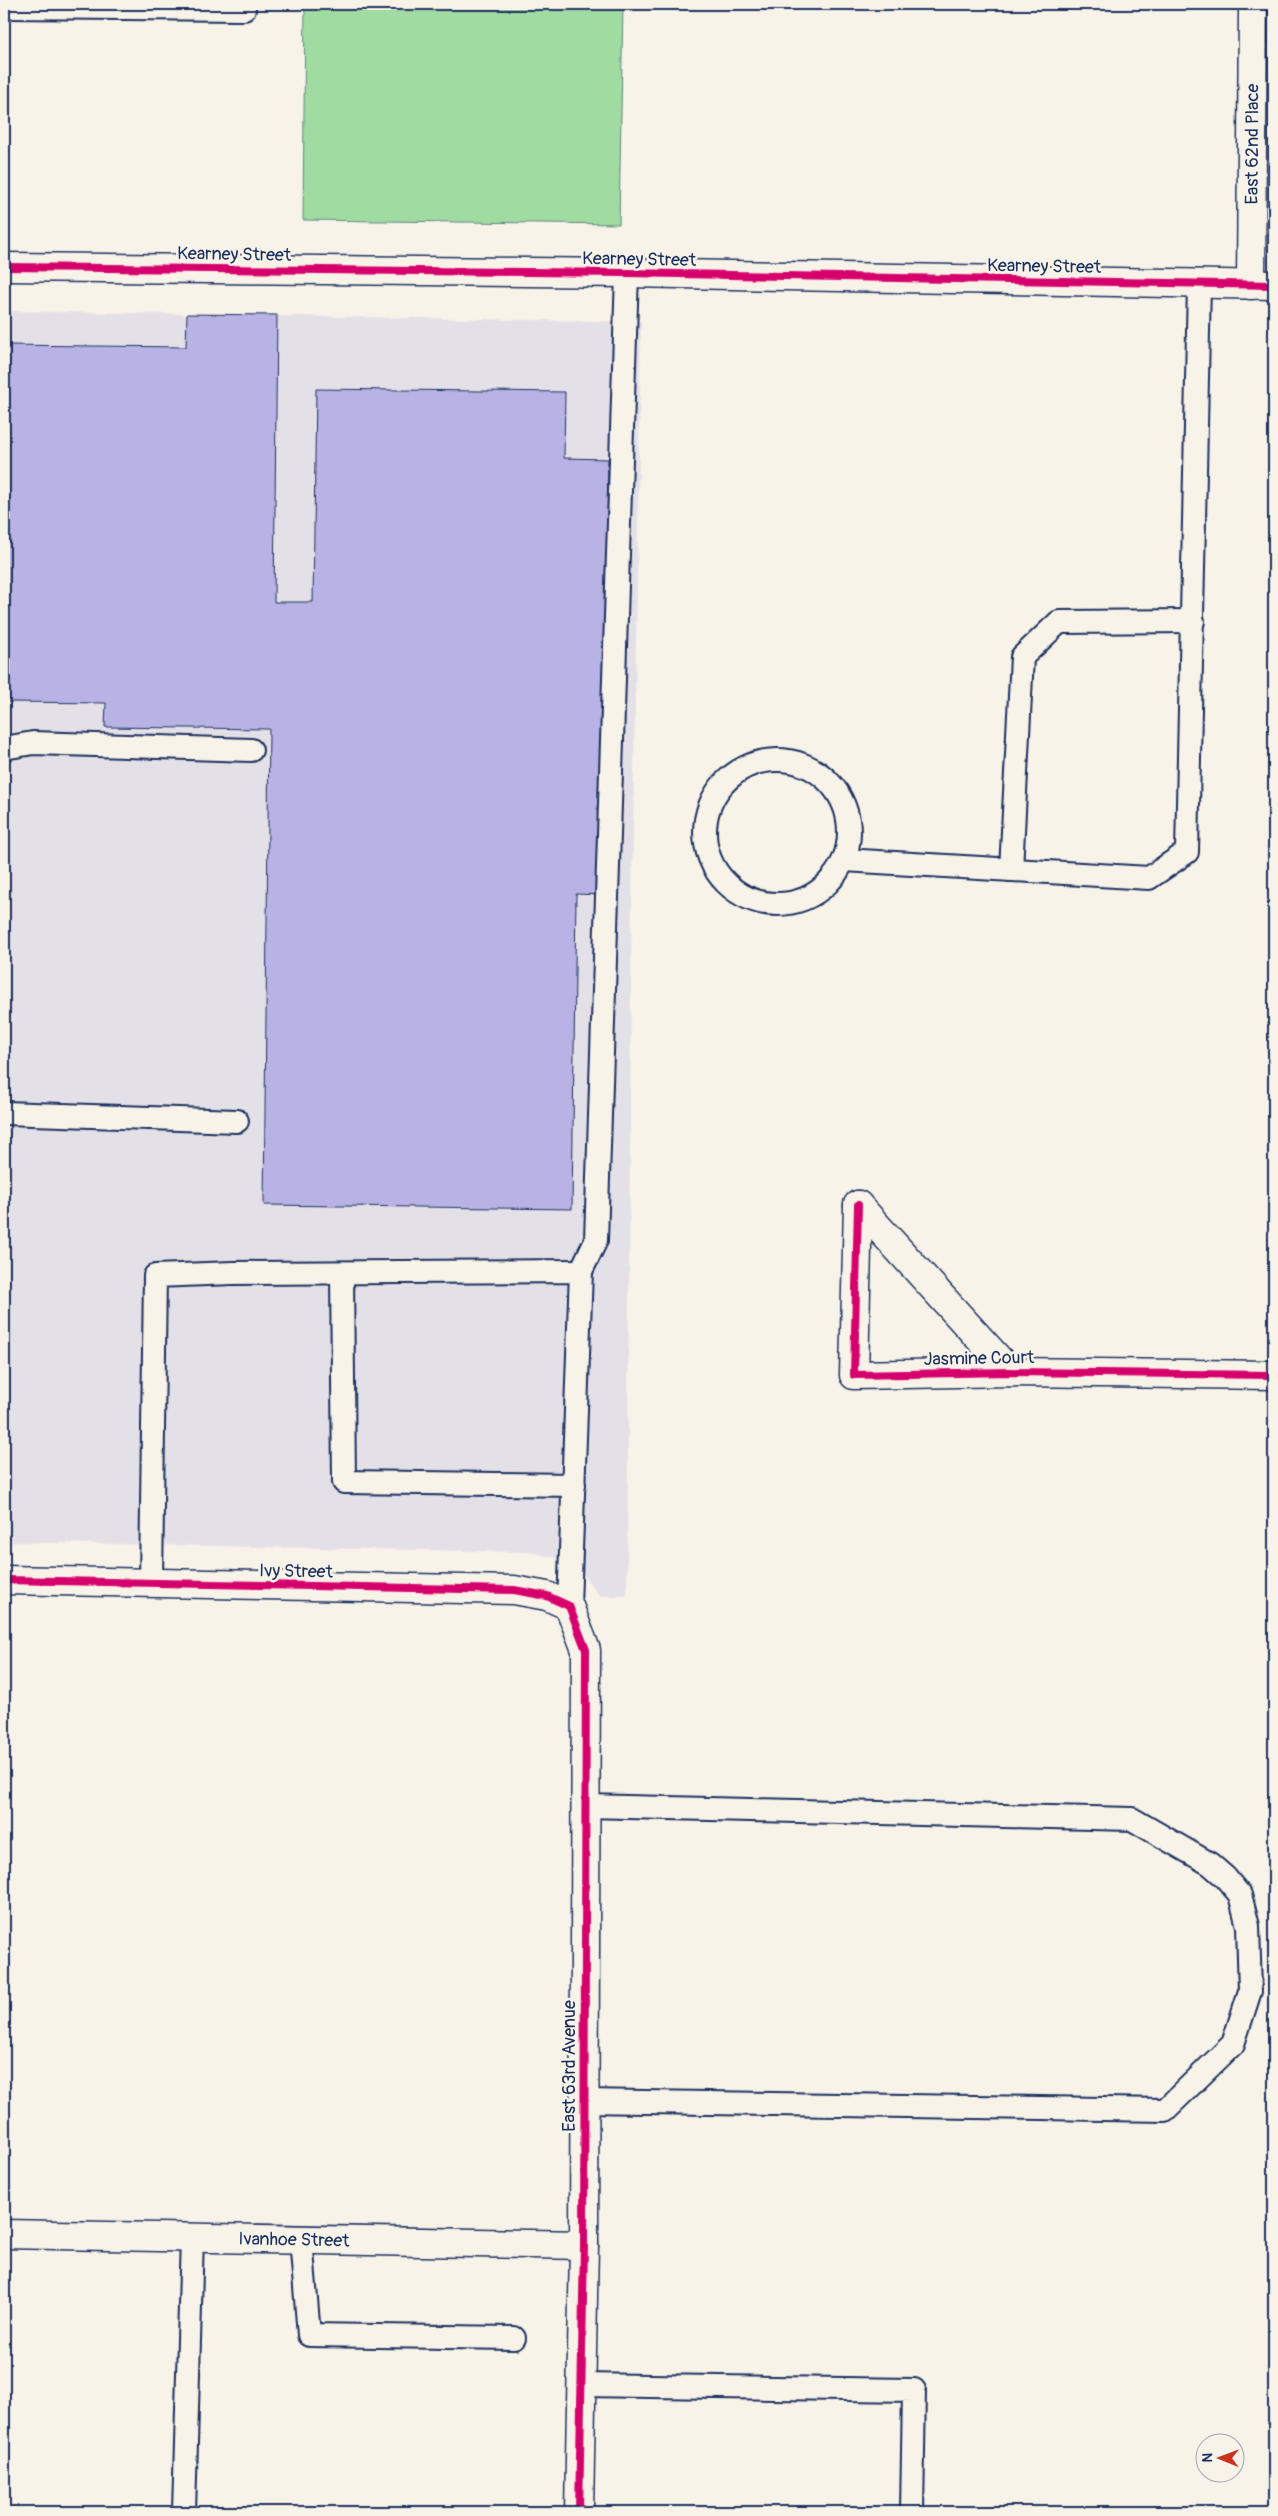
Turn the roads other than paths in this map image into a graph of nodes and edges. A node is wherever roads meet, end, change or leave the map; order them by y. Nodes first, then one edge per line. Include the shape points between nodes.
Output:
1 (1254, 4) edge
2 (4, 7) edge
3 (244, 9) dead end
4 (4, 267) edge
5 (627, 273) junction
6 (1200, 284) junction
7 (1263, 285) edge
8 (1193, 620) junction
9 (4, 748) edge
10 (250, 750) dead end
11 (844, 860) junction
12 (1011, 870) junction
13 (4, 1114) edge
14 (238, 1121) dead end
15 (581, 1271) junction
16 (342, 1274) junction
17 (1010, 1372) junction
18 (1274, 1375) edge
19 (574, 1486) junction
20 (4, 1580) edge
21 (152, 1583) junction
22 (572, 1614) junction
23 (586, 1806) junction
24 (584, 2101) junction
25 (4, 2234) edge
26 (192, 2237) junction
27 (301, 2239) junction
28 (584, 2245) junction
29 (514, 2338) dead end
30 (581, 2385) junction
31 (184, 2512) edge
32 (579, 2512) edge
33 (912, 2512) edge

1 - 7 street, East 62nd Place
2 - 3 lane
4 - 5 street, Kearney Street
5 - 6 street, Kearney Street
5 - 15 lane via 596,1240
6 - 7 street, Kearney Street
6 - 8 lane
8 - 12 lane via 1059,622 1022,657
8 - 12 lane via 1187,852 1149,878
9 - 10 lane via 33,743
11 - 11 lane via 850,836 846,811 835,788 817,772 797,762 775,759 754,763 734,773 718,788 708,808 704,830 707,851 715,871 746,899 767,905 788,905 812,897 831,881
11 - 12 lane
13 - 14 lane
15 - 16 lane
15 - 19 lane
16 - 19 lane via 344,1482
16 - 21 lane via 155,1276
17 - 17 street, Jasmine Court via 937,1292 858,1205 854,1375
17 - 18 street, Jasmine Court
19 - 22 lane
20 - 21 street, Ivy Street
21 - 22 street, Ivy Street via 514,1590 547,1596
22 - 23 street, East 63rd Avenue via 586,1650
23 - 24 street, East 63rd Avenue
23 - 24 lane via 1132,1819 1210,1864 1240,1895 1248,1926 1250,1991 1233,2044 1165,2110
24 - 28 street, East 63rd Avenue
25 - 26 street, Ivanhoe Street
26 - 27 street, Ivanhoe Street
26 - 31 lane
27 - 28 street, Ivanhoe Street
27 - 29 lane via 309,2334
28 - 30 street, East 63rd Avenue
30 - 32 street, East 63rd Avenue
30 - 33 lane via 914,2390

